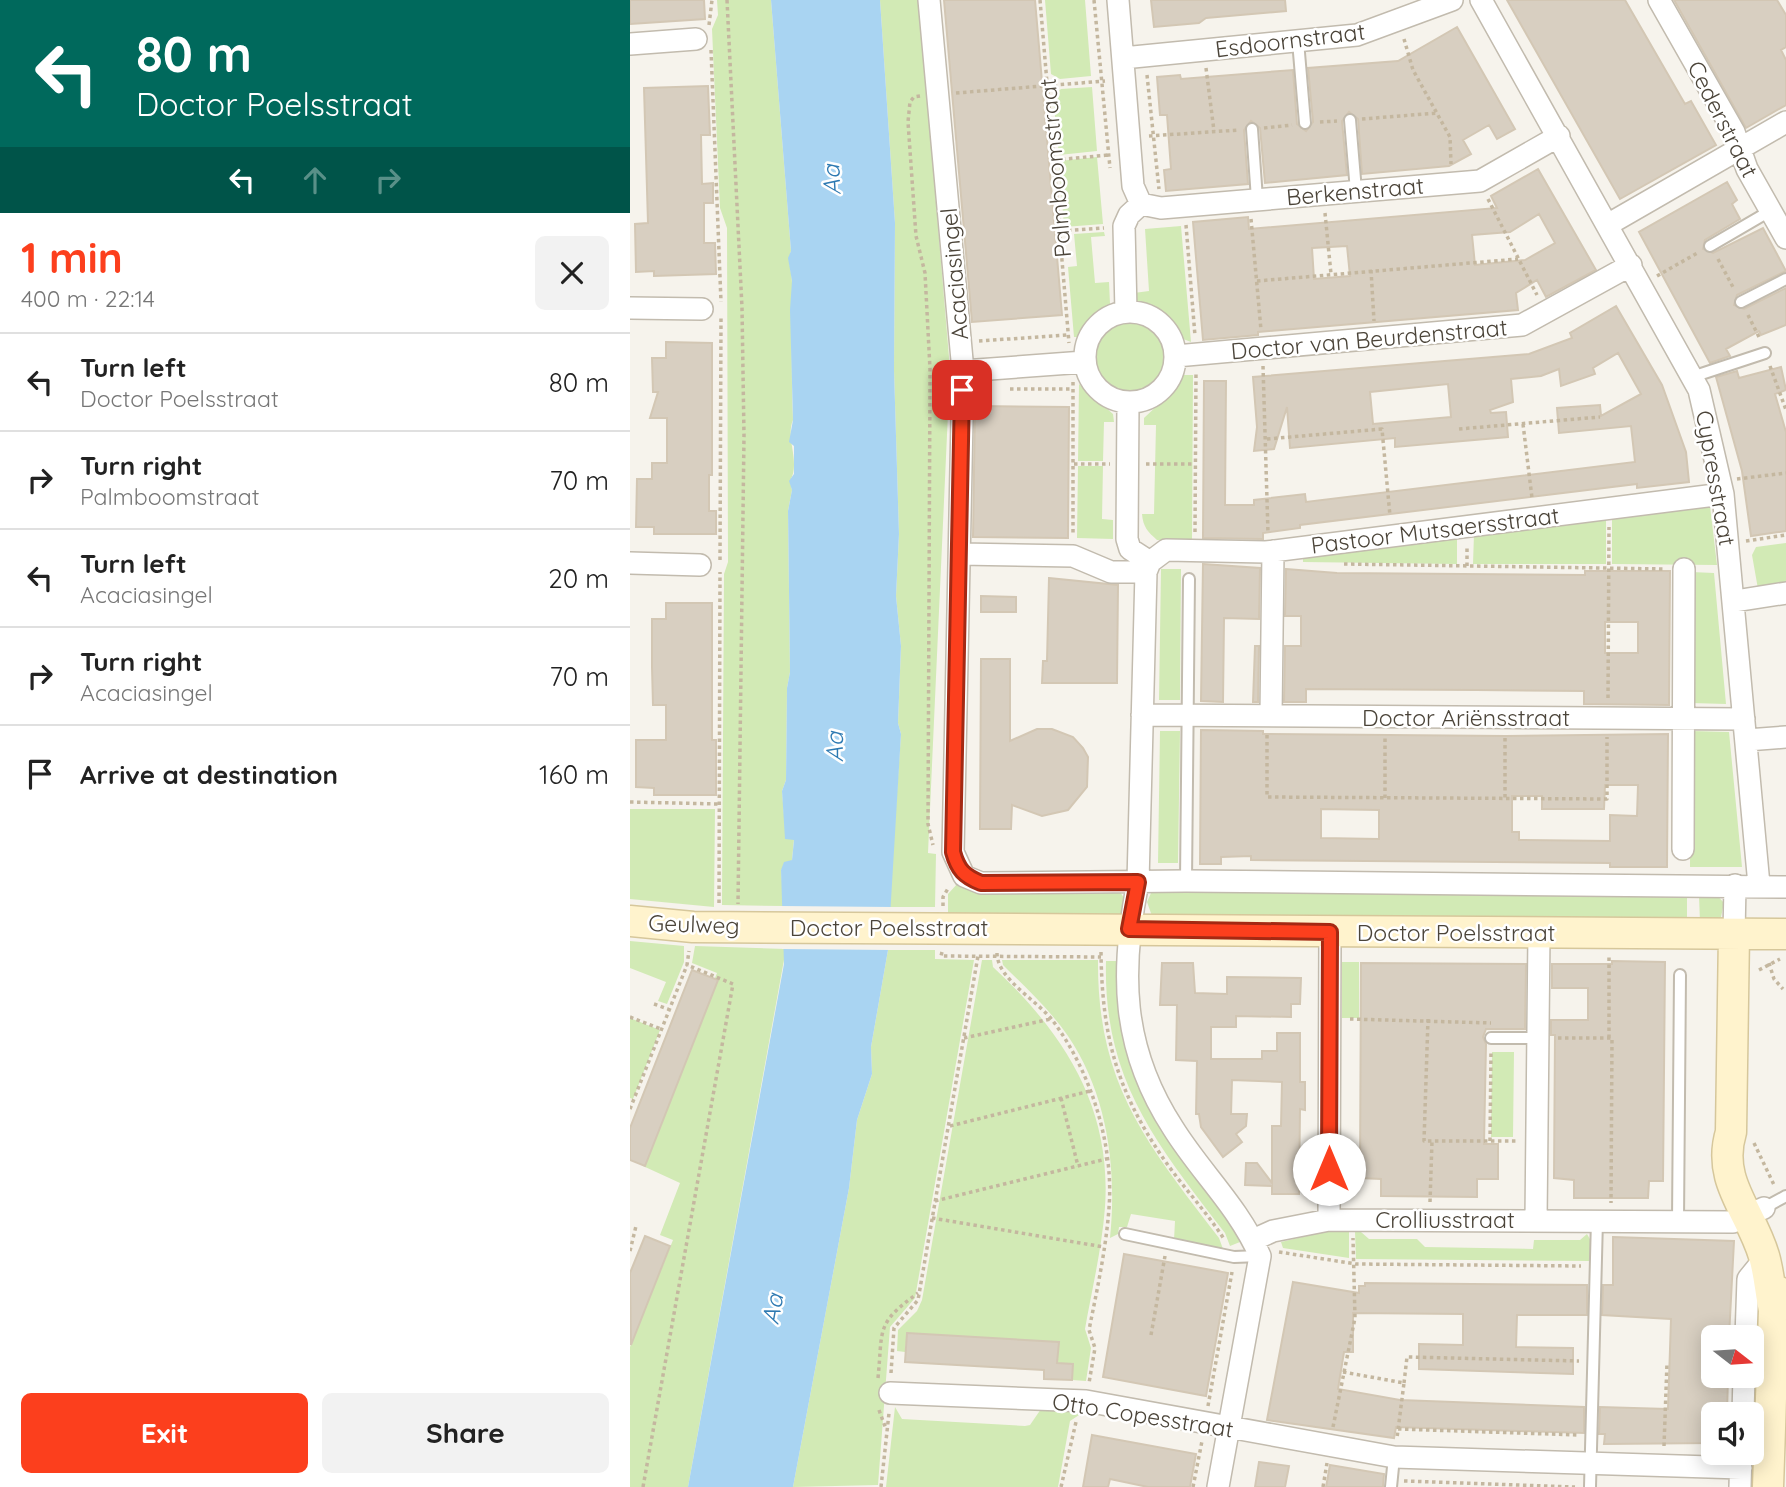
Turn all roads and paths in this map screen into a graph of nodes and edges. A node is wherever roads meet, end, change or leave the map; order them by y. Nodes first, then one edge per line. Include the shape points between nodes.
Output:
1 (712, 0) edge
2 (727, 0) edge
3 (929, 0) edge
4 (1041, 0) edge
5 (1118, 0) edge
6 (1452, 0) edge
7 (1481, 0) edge
8 (1659, 0) edge
9 (1398, 20) junction
10 (705, 36) junction
11 (1298, 41) junction
12 (630, 44) edge
13 (1204, 51) junction
14 (1145, 56) junction
15 (1124, 69) junction
16 (1048, 85) junction
17 (937, 95) junction
18 (1437, 113) junction
19 (1350, 120) junction
20 (1786, 122) edge
21 (1305, 123) junction
22 (1252, 129) junction
23 (1214, 131) junction
24 (1154, 136) junction
25 (1559, 136) junction
26 (1130, 145) junction
27 (1739, 149) junction
28 (1055, 159) junction
29 (1480, 181) junction
30 (1453, 183) junction
31 (1356, 191) junction
32 (1323, 194) junction
33 (1254, 200) junction
34 (1151, 206) junction
35 (1185, 206) junction
36 (1770, 211) junction
37 (1609, 225) junction
38 (1124, 226) junction
39 (1061, 231) junction
40 (1786, 238) edge
41 (1710, 246) junction
42 (1518, 259) junction
43 (1631, 265) junction
44 (1371, 270) junction
45 (1331, 274) junction
46 (1786, 279) edge
47 (1256, 281) junction
48 (1643, 284) junction
49 (1741, 302) junction
50 (630, 307) edge
51 (702, 309) dead end
52 (1126, 312) junction
53 (1546, 312) junction
54 (1068, 335) junction
55 (1375, 339) junction
56 (960, 343) junction
57 (1262, 349) junction
58 (1765, 353) junction
59 (1186, 355) junction
60 (1077, 362) junction
61 (963, 371) junction
62 (1692, 377) junction
63 (1073, 389) junction
64 (1004, 390) dead end
65 (1128, 403) junction
66 (1786, 410) edge
67 (1600, 417) dead end
68 (1523, 424) junction
69 (1459, 429) dead end
70 (1266, 439) junction
71 (1786, 473) edge
72 (1722, 488) junction
73 (1609, 508) junction
74 (1534, 518) junction
75 (1786, 535) edge
76 (1392, 536) junction
77 (1728, 543) junction
78 (1195, 551) junction
79 (1273, 551) junction
80 (960, 554) junction
81 (1073, 556) junction
82 (630, 563) edge
83 (1336, 564) dead end
84 (700, 565) dead end
85 (1148, 567) junction
86 (1609, 568) junction
87 (1684, 569) joint
88 (1189, 579) dead end
89 (1786, 593) edge
90 (1735, 601) junction
91 (1142, 715) junction
92 (1188, 715) junction
93 (1271, 715) junction
94 (1385, 716) junction
95 (1505, 718) junction
96 (1608, 718) junction
97 (1682, 718) junction
98 (1746, 729) junction
99 (1786, 737) edge
100 (1385, 799) junction
101 (1505, 799) junction
102 (630, 802) edge
103 (719, 804) junction
104 (1683, 849) dead end
105 (953, 852) junction
106 (964, 876) junction
107 (1186, 881) junction
108 (1138, 882) junction
109 (1735, 885) junction
110 (1759, 885) junction
111 (1786, 887) edge
112 (630, 921) edge
113 (943, 926) junction
114 (727, 927) junction
115 (1129, 929) junction
116 (1330, 932) junction
117 (1539, 933) junction
118 (1610, 933) junction
119 (1734, 934) junction
120 (1786, 934) edge
121 (997, 942) junction
122 (1101, 957) dead end
123 (1769, 963) dead end
124 (687, 965) junction
125 (1680, 975) dead end
126 (1783, 989) dead end
127 (654, 1004) dead end
128 (668, 1009) junction
129 (630, 1017) edge
130 (1329, 1018) junction
131 (1051, 1019) junction
132 (1428, 1019) junction
133 (661, 1029) junction
134 (964, 1038) junction
135 (1491, 1038) junction
136 (1538, 1038) junction
137 (1609, 1038) junction
138 (1090, 1091) junction
139 (1061, 1098) junction
140 (630, 1108) edge
141 (949, 1126) junction
142 (1432, 1141) junction
143 (1490, 1141) junction
144 (1537, 1141) junction
145 (1107, 1159) junction
146 (1078, 1166) junction
147 (935, 1201) junction
148 (1766, 1207) edge
149 (932, 1218) junction
150 (1430, 1219) junction
151 (1329, 1220) junction
152 (1536, 1220) junction
153 (1604, 1220) junction
154 (1678, 1221) junction
155 (636, 1226) dead end
156 (1125, 1234) dead end
157 (1253, 1239) junction
158 (1167, 1244) junction
159 (1104, 1247) junction
160 (630, 1251) edge
161 (1234, 1257) junction
162 (1765, 1258) junction
163 (1356, 1264) junction
164 (1597, 1266) junction
165 (920, 1292) junction
166 (1774, 1310) junction
167 (1746, 1325) edge
168 (1151, 1335) dead end
169 (1595, 1361) junction
170 (1667, 1363) dead end
171 (1343, 1372) junction
172 (1404, 1383) junction
173 (881, 1394) junction
174 (1086, 1401) junction
175 (1205, 1423) junction
176 (1229, 1428) junction
177 (1398, 1429) junction
178 (887, 1432) junction
179 (1592, 1436) junction
180 (1330, 1446) junction
181 (1394, 1457) junction
182 (1591, 1464) junction
183 (1663, 1466) junction
184 (1740, 1469) edge
185 (1391, 1484) edge
186 (643, 1487) edge
187 (881, 1487) edge
188 (1061, 1487) edge
189 (1194, 1487) edge
190 (1218, 1487) edge
191 (1323, 1487) edge
192 (1579, 1487) edge
193 (1590, 1487) edge
194 (1768, 1487) edge

1 - 10 path
2 - 114 path via 744,436
3 - 17 street, Acaciasingel
4 - 16 path, Palmboomstraat
5 - 15 street
6 - 9 street, Esdoornstraat
7 - 25 street, Cypresstraat
8 - 27 street, Cederstraat via 1734,132
9 - 11 street, Esdoornstraat via 1357,36
9 - 18 path via 1413,70
10 - 12 street
10 - 103 path via 721,309
11 - 13 street, Esdoornstraat
11 - 21 lane
13 - 14 street, Esdoornstraat
13 - 23 path
14 - 15 street, Esdoornstraat
14 - 24 path
15 - 16 path
15 - 26 street
16 - 17 path
16 - 28 path, Palmboomstraat
17 - 56 street, Acaciasingel
17 - 105 path via 914,97 908,122 916,236 925,273 930,369 929,842
18 - 19 path
18 - 30 path via 1450,137
19 - 21 path
19 - 31 lane
20 - 27 street
21 - 22 path
22 - 23 path
22 - 33 lane
23 - 24 path
24 - 26 path
24 - 34 path
25 - 29 street, Berkenstraat
25 - 37 street, Cypresstraat
26 - 28 path
26 - 34 street via 1133,186
27 - 36 street, Cederstraat
27 - 37 street
28 - 39 path, Palmboomstraat
29 - 30 street, Berkenstraat
29 - 42 path
30 - 31 street, Berkenstraat
31 - 32 street, Berkenstraat
32 - 33 street, Berkenstraat
32 - 45 path
33 - 35 street, Berkenstraat
33 - 47 path
34 - 35 street, Berkenstraat
34 - 38 street via 1129,215
35 - 59 path
36 - 40 street, Cederstraat
36 - 41 lane
37 - 43 street, Cypresstraat
38 - 39 path
38 - 52 street
39 - 54 path, Palmboomstraat
41 - 48 path
41 - 49 path
42 - 44 path
42 - 53 path
43 - 48 street, Cypresstraat
43 - 53 street, Doctor van Beurdenstraat
44 - 45 path
44 - 55 path
45 - 47 path
46 - 49 lane
47 - 57 path
48 - 62 street, Cypresstraat
49 - 58 path
50 - 51 street
52 - 59 street via 1144,313 1160,323
52 - 60 street via 1099,323
53 - 55 street, Doctor van Beurdenstraat via 1522,325
54 - 56 path
54 - 60 path, Palmboomstraat
55 - 57 street, Doctor van Beurdenstraat
56 - 61 street, Acaciasingel
57 - 59 street, Doctor van Beurdenstraat
57 - 70 path
58 - 62 lane
58 - 66 path
59 - 65 street via 1162,389 1143,401
59 - 78 path
60 - 61 street
60 - 63 path, Palmboomstraat
60 - 65 street via 1099,391
61 - 80 street, Acaciasingel
62 - 72 street, Cypresstraat
63 - 64 path
63 - 81 path, Palmboomstraat
65 - 85 street via 1127,539 1130,549
67 - 68 path
68 - 69 path
68 - 74 path
70 - 76 path via 1382,429
70 - 79 path via 1268,540
71 - 72 path
72 - 73 street, Pastoor Mutsaersstraat
72 - 77 street, Cypresstraat
73 - 74 street, Pastoor Mutsaersstraat
73 - 86 path
74 - 76 street, Pastoor Mutsaersstraat
75 - 77 path
76 - 79 street, Pastoor Mutsaersstraat
77 - 90 street, Cypresstraat
78 - 79 street, Pastoor Mutsaersstraat
78 - 85 street, Pastoor Mutsaersstraat via 1166,550
79 - 93 street
80 - 81 street
80 - 105 street, Acaciasingel
81 - 85 street via 1111,572
82 - 84 street
83 - 86 path
85 - 91 street
86 - 87 path
86 - 96 path
87 - 97 street
88 - 92 lane
89 - 90 street
90 - 98 street, Cypresstraat
91 - 92 street
91 - 108 street
92 - 93 street, Doctor Ariënsstraat
92 - 107 lane
93 - 94 street, Doctor Ariënsstraat
93 - 100 path via 1267,797
94 - 95 street, Doctor Ariënsstraat
94 - 100 path
95 - 96 street, Doctor Ariënsstraat
95 - 101 path
96 - 97 street, Doctor Ariënsstraat
96 - 101 path via 1607,799
97 - 98 street, Doctor Ariënsstraat
97 - 104 street
98 - 99 street, Doctor Ariënsstraat
98 - 110 street, Cypresstraat
100 - 101 path
102 - 103 path
103 - 114 path
105 - 106 street, Acaciasingel
106 - 108 street via 981,883
106 - 113 path via 951,883 943,897
107 - 108 street
107 - 109 street
108 - 115 street
109 - 110 street
109 - 119 street
110 - 111 street
112 - 114 street, Geulweg
113 - 114 street, Doctor Poelsstraat
113 - 121 street, Doctor Poelsstraat
114 - 124 path
115 - 116 street, Doctor Poelsstraat
115 - 121 street, Doctor Poelsstraat
115 - 157 street via 1126,995 1137,1056 1173,1128
116 - 117 street, Doctor Poelsstraat
116 - 130 street
117 - 118 street, Doctor Poelsstraat
117 - 136 street
118 - 119 street, Doctor Poelsstraat
118 - 137 path
119 - 120 street, Doctor Poelsstraat
119 - 148 street via 1731,1132
121 - 122 path
121 - 131 path via 998,966
121 - 134 path via 978,956
123 - 126 path
124 - 128 path
124 - 186 path via 733,984
125 - 154 lane
127 - 128 path
128 - 133 path
129 - 133 path
130 - 132 path
130 - 151 street
131 - 134 path
131 - 138 path
132 - 135 path via 1491,1021
132 - 142 path via 1424,1141
133 - 140 path
134 - 141 path
135 - 136 lane
135 - 143 path
136 - 137 path
136 - 144 street
137 - 153 path
138 - 139 path
138 - 145 path
139 - 141 path
139 - 146 path
141 - 147 path
142 - 143 path
142 - 150 path
143 - 144 path
144 - 152 street
145 - 146 path
145 - 159 path via 1110,1206
146 - 147 path
147 - 149 path
148 - 154 street, Crolliusstraat via 1734,1222
148 - 162 street
148 - 166 street via 1780,1266
149 - 159 path
149 - 165 path
150 - 151 street, Crolliusstraat
150 - 152 street, Crolliusstraat
151 - 157 street, Crolliusstraat
152 - 153 street, Crolliusstraat
153 - 154 street, Crolliusstraat
153 - 164 lane
155 - 160 path
156 - 158 lane
157 - 161 lane
157 - 163 path via 1273,1251
157 - 176 street
158 - 161 lane
158 - 168 path
159 - 174 path via 1089,1331 1095,1348
161 - 175 path
162 - 166 street
162 - 167 street via 1748,1279
163 - 164 path
163 - 171 path via 1355,1318
164 - 169 lane
165 - 173 path via 914,1308 894,1328
165 - 173 path via 884,1324
166 - 194 street
169 - 172 path via 1407,1357
169 - 179 lane
170 - 183 path
171 - 172 path
171 - 180 path
172 - 177 path
173 - 174 street, Otto Copesstraat
173 - 178 path
173 - 178 path
174 - 175 street, Otto Copesstraat
174 - 188 path via 1082,1417 1073,1423
175 - 176 street, Otto Copesstraat
175 - 189 path
176 - 180 street, Otto Copesstraat
176 - 190 street
177 - 179 path
177 - 181 path
178 - 187 path
179 - 182 lane
180 - 181 street, Otto Copesstraat
180 - 191 path
181 - 182 street, Otto Copesstraat
181 - 185 lane
182 - 183 street, Otto Copesstraat
182 - 193 lane
183 - 184 street, Otto Copesstraat
185 - 192 path

